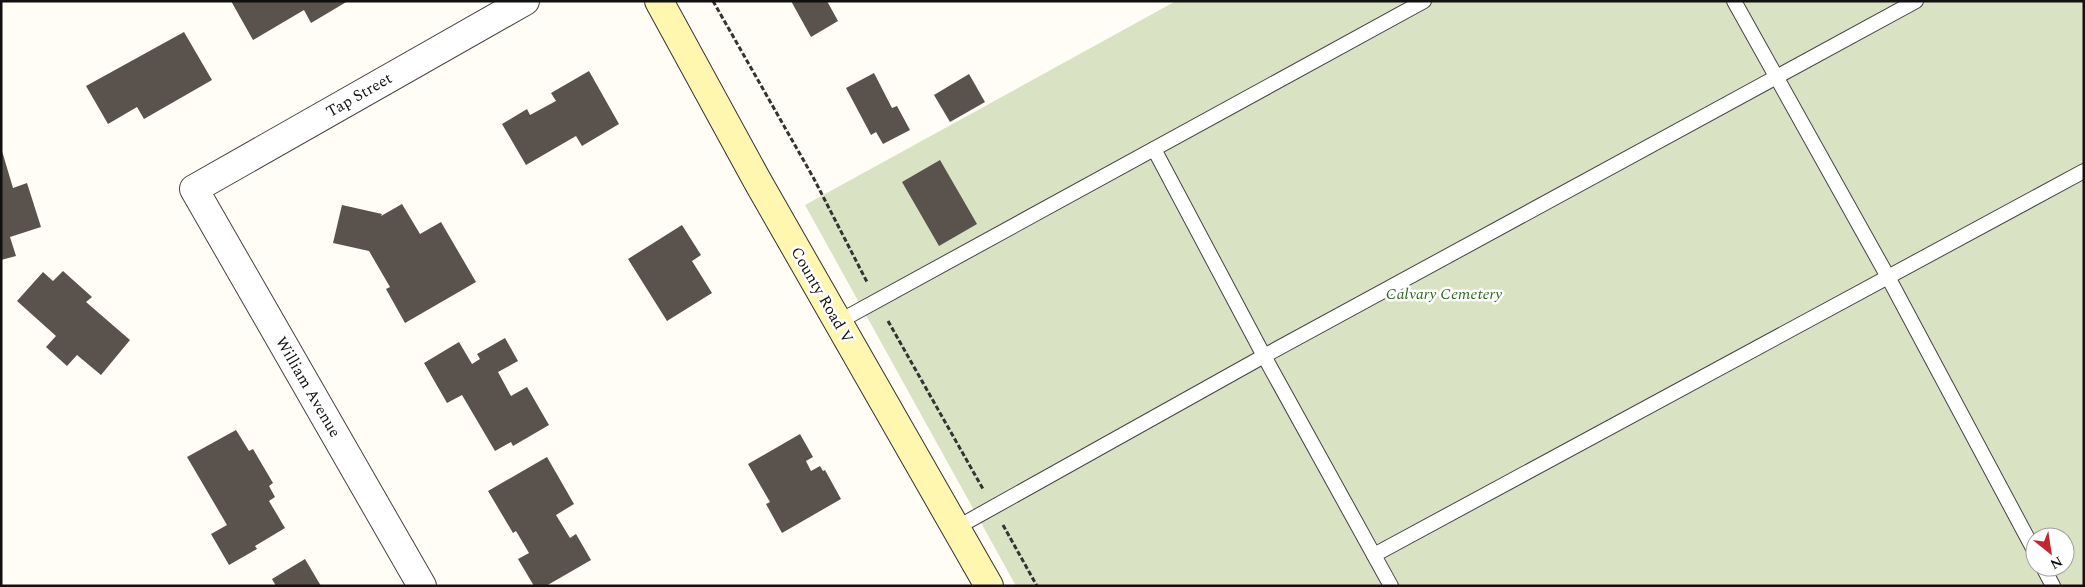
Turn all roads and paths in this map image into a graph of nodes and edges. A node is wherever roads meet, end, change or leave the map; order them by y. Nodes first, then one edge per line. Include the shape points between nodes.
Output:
1 (524, 1) edge
2 (659, 1) edge
3 (1424, 1) edge
4 (1734, 1) edge
5 (1916, 1) edge
6 (1776, 78) junction
7 (1154, 149) junction
8 (2084, 171) edge
9 (194, 189) joint
10 (1888, 278) junction
11 (838, 322) junction
12 (1264, 356) junction
13 (956, 528) junction
14 (2025, 533) edge
15 (1374, 555) junction
16 (422, 586) edge
17 (989, 586) edge
18 (1391, 586) edge

1 - 9 street, Tap Street
2 - 11 main road, County Road V
3 - 7 lane
4 - 6 lane
5 - 6 lane
6 - 10 lane
6 - 12 lane
7 - 11 lane
7 - 12 lane
8 - 10 lane
9 - 16 street, William Avenue
10 - 14 lane
10 - 15 lane
11 - 13 main road, County Road V
12 - 13 lane
12 - 15 lane
13 - 17 main road, County Road V
15 - 18 lane

